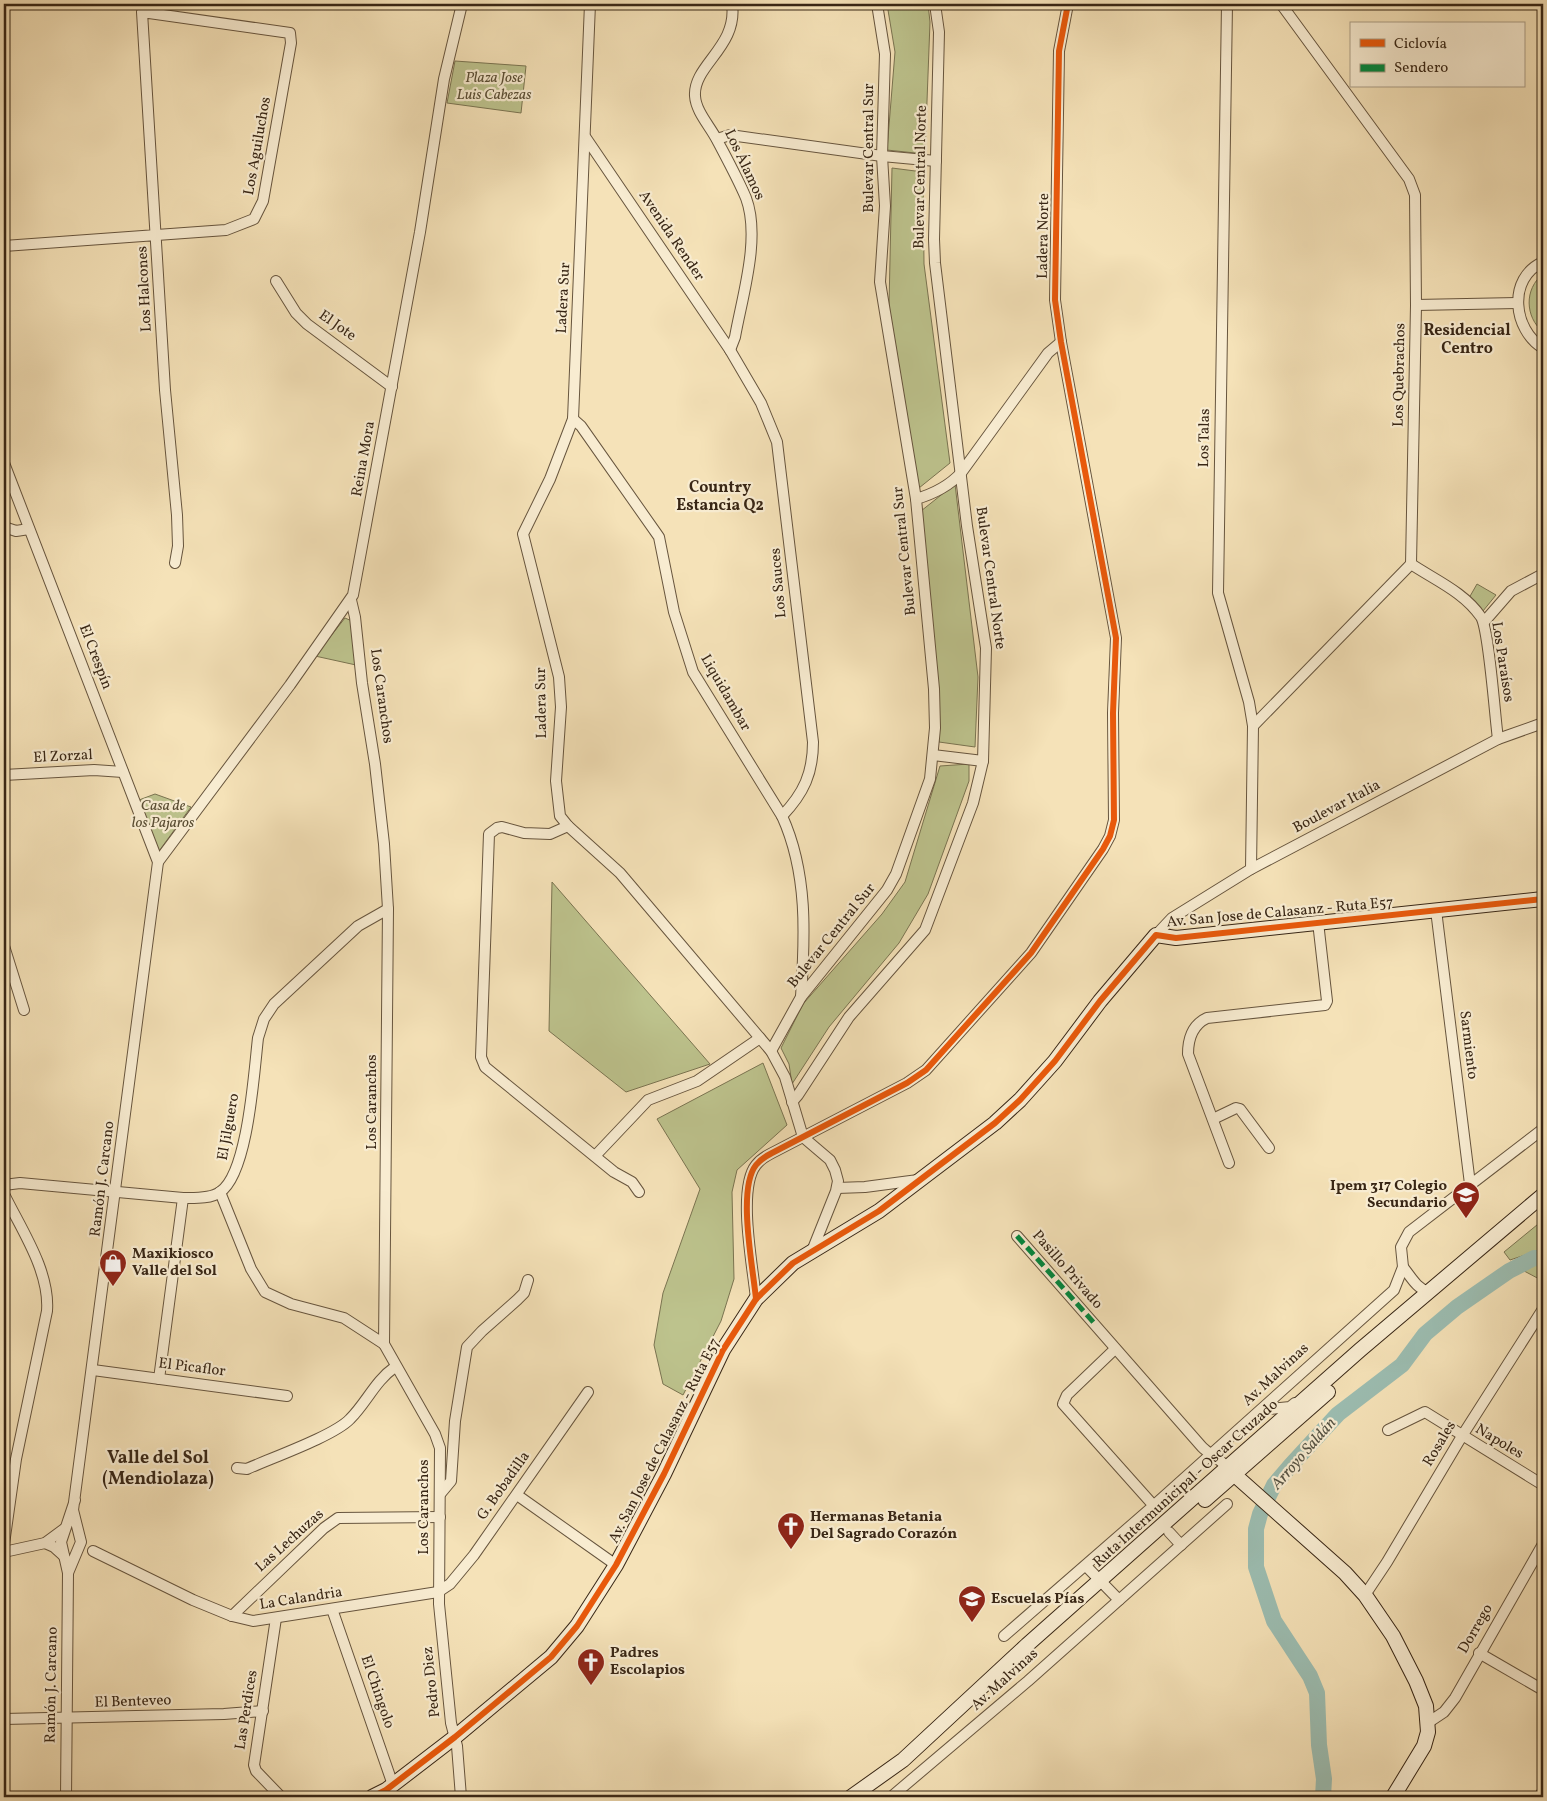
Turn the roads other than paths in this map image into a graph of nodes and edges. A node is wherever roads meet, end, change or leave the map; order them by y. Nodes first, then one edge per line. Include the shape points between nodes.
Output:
1 (462, 4) edge
2 (590, 4) edge
3 (732, 4) edge
4 (877, 4) edge
5 (935, 4) edge
6 (1068, 4) edge
7 (1228, 4) edge
8 (1281, 4) edge
9 (142, 12) joint
10 (586, 138) junction
11 (717, 139) junction
12 (882, 156) junction
13 (936, 161) junction
14 (157, 236) junction
15 (4, 246) edge
16 (1543, 262) edge
17 (276, 281) dead end
18 (1517, 303) junction
19 (1416, 305) junction
20 (1061, 342) junction
21 (1543, 348) edge
22 (730, 350) junction
23 (392, 387) junction
24 (573, 419) junction
25 (4, 463) edge
26 (962, 473) junction
27 (916, 499) junction
28 (4, 527) edge
29 (29, 529) junction
30 (174, 563) dead end
31 (1411, 564) junction
32 (1543, 574) edge
33 (351, 600) junction
34 (1484, 622) junction
35 (1543, 723) edge
36 (1253, 726) junction
37 (1498, 739) junction
38 (933, 755) junction
39 (983, 761) junction
40 (123, 772) junction
41 (4, 775) edge
42 (782, 816) junction
43 (568, 826) junction
44 (158, 862) junction
45 (1251, 869) junction
46 (1543, 898) edge
47 (388, 909) junction
48 (1436, 910) junction
49 (1318, 922) junction
50 (1156, 935) junction
51 (4, 946) edge
52 (801, 997) junction
53 (24, 1010) dead end
54 (760, 1038) junction
55 (771, 1051) junction
56 (792, 1102) junction
57 (1213, 1119) junction
58 (1543, 1129) edge
59 (803, 1137) junction
60 (1269, 1148) dead end
61 (595, 1156) junction
62 (1229, 1163) dead end
63 (919, 1180) junction
64 (1470, 1184) junction
65 (4, 1186) edge
66 (837, 1188) junction
67 (117, 1191) junction
68 (220, 1192) junction
69 (639, 1192) dead end
70 (4, 1194) edge
71 (1543, 1195) edge
72 (182, 1198) junction
73 (1543, 1201) edge
74 (1017, 1236) dead end
75 (812, 1251) junction
76 (1403, 1267) junction
77 (528, 1280) dead end
78 (1429, 1292) junction
79 (756, 1299) junction
80 (1543, 1309) edge
81 (384, 1344) junction
82 (1115, 1348) junction
83 (1360, 1350) junction
84 (395, 1367) junction
85 (93, 1370) junction
86 (158, 1379) junction
87 (588, 1392) dead end
88 (287, 1396) dead end
89 (1262, 1410) junction
90 (1388, 1430) dead end
91 (1462, 1436) junction
92 (1210, 1455) junction
93 (237, 1468) dead end
94 (1231, 1472) junction
95 (1543, 1486) edge
96 (441, 1493) junction
97 (517, 1495) junction
98 (75, 1500) junction
99 (1227, 1504) dead end
100 (1154, 1506) junction
101 (440, 1517) junction
102 (64, 1529) junction
103 (78, 1531) junction
104 (1169, 1532) junction
105 (45, 1543) junction
106 (4, 1544) edge
107 (1543, 1544) edge
108 (1181, 1546) junction
109 (93, 1551) junction
110 (4, 1552) edge
111 (77, 1553) junction
112 (65, 1557) junction
113 (616, 1565) junction
114 (1086, 1566) junction
115 (68, 1573) junction
116 (1103, 1585) junction
117 (438, 1592) junction
118 (1365, 1595) junction
119 (1119, 1600) junction
120 (332, 1610) junction
121 (232, 1616) junction
122 (276, 1618) junction
123 (1004, 1636) dead end
124 (1479, 1653) junction
125 (1543, 1690) edge
126 (263, 1711) junction
127 (4, 1719) edge
128 (67, 1719) junction
129 (1429, 1722) junction
130 (455, 1738) junction
131 (393, 1785) junction
132 (1543, 1791) edge
133 (66, 1797) edge
134 (281, 1797) edge
135 (372, 1797) edge
136 (461, 1797) edge
137 (851, 1797) edge
138 (860, 1797) edge
139 (891, 1797) edge
140 (1393, 1797) edge
141 (1539, 1797) edge

1 - 23 street, Reina Mora via 444,79
2 - 10 street, Ladera Sur
3 - 11 street, Los Álamos via 732,20 723,45 695,87 699,110
4 - 12 street, Bulevar Central Sur via 885,54
5 - 13 street, Bulevar Central Norte via 939,32
6 - 20 street, Ladera Norte via 1059,51 1055,300
7 - 36 street, Los Talas via 1218,593
8 - 19 street, Los Quebrachos via 1412,186 1416,204
9 - 14 street, Los Halcones
9 - 14 street, Los Aguiluchos via 290,33 291,39 263,201 258,214 249,222 226,230
10 - 22 street, Avenida Render
10 - 24 street, Ladera Sur
11 - 12 street via 730,136
11 - 22 street, Los Álamos via 746,199 751,223 750,248
12 - 13 street
12 - 27 street, Bulevar Central Sur via 885,206 880,282
13 - 26 street, Bulevar Central Norte via 936,262
14 - 15 street, Los Aguiluchos
14 - 30 street, Los Halcones via 164,370 177,515 178,546
16 - 18 street via 1528,274 1520,288
17 - 23 street, El Jote via 307,324
18 - 19 street
18 - 21 street via 1519,318 1526,332
19 - 31 street, Los Quebrachos
20 - 26 street via 1048,354
20 - 59 street, Ladera Norte via 1117,646 1113,713 1115,802 1110,836 1046,934 926,1070
22 - 42 street, Los Sauces via 761,403 777,442 812,727 811,774 803,791
23 - 33 street, Reina Mora
24 - 42 street, Liquidambar via 659,537 676,622 693,672
24 - 43 street, Ladera Sur via 523,534 558,665 560,707 556,797 560,816
25 - 29 street, El Crespín
26 - 27 street via 953,482
26 - 39 street, Bulevar Central Norte via 986,648
27 - 38 street, Bulevar Central Sur via 934,688
28 - 29 street
29 - 40 street, El Crespín
31 - 34 street, Los Paraísos via 1454,590
31 - 36 street
32 - 34 street via 1511,591
33 - 44 street, Reina Mora
33 - 47 street, Los Caranchos via 375,764
34 - 37 street, Los Paraísos
35 - 37 street, Boulevar Italia
36 - 45 street, Los Talas
37 - 45 street, Boulevar Italia
38 - 39 street
38 - 52 street, Bulevar Central Sur via 930,779 888,890
39 - 56 street, Bulevar Central Norte via 973,803 925,930 858,1005
40 - 41 street, El Zorzal via 94,770
40 - 44 street, El Crespín
42 - 52 street, Liquidambar via 797,857 804,906
43 - 54 street, Ladera Sur via 620,873
43 - 61 street via 550,834 524,833 502,827 490,834 481,1057 485,1067
44 - 67 street, Ramón J. Carcano
45 - 50 street, Boulevar Italia via 1172,918
46 - 48 street, Av. San Jose de Calasanz - Ruta E57
47 - 68 street, El Jilguero via 358,926 274,1004 264,1019 258,1038 242,1156 234,1176
47 - 81 street, Los Caranchos
48 - 49 street, Av. San Jose de Calasanz - Ruta E57
48 - 64 street, Sarmiento
49 - 50 street, Av. San Jose de Calasanz - Ruta E57 via 1176,938
49 - 57 street via 1325,1005 1207,1018 1199,1022 1192,1032 1188,1054
50 - 63 street, Av. San Jose de Calasanz - Ruta E57 via 1025,1095 995,1123
51 - 53 street
52 - 55 street, Bulevar Central Sur
54 - 55 street, Ladera Sur
54 - 61 street via 697,1081 648,1100
55 - 56 street, Ladera Sur via 785,1076
56 - 59 street, Ladera Sur
57 - 60 street via 1240,1109
57 - 62 street
58 - 64 street, Av. Malvinas
59 - 66 street via 830,1160 838,1181
59 - 79 street, Ladera Norte via 764,1158 748,1182 746,1205
61 - 69 street via 632,1182
63 - 66 street
63 - 75 street, Av. San Jose de Calasanz - Ruta E57 via 868,1218
64 - 76 street, Av. Malvinas via 1404,1239 1401,1247
65 - 67 street via 20,1183
66 - 75 street
67 - 72 street
67 - 85 street, Ramón J. Carcano
68 - 72 street
68 - 81 street via 251,1269 265,1292 286,1302 344,1318
70 - 106 street via 43,1274 48,1293 14,1468
71 - 78 street, Ruta Intermunicipal - Oscar Cruzado
72 - 86 street
73 - 94 street, Ruta Intermunicipal - Oscar Cruzado
74 - 82 street, Pasillo Privado
75 - 79 street, Av. San Jose de Calasanz - Ruta E57 via 781,1274
76 - 78 street via 1416,1285
76 - 89 street, Av. Malvinas via 1394,1290
77 - 96 street via 524,1293 467,1347 455,1421 451,1480
78 - 83 street, Ruta Intermunicipal - Oscar Cruzado
79 - 113 street, Av. San Jose de Calasanz - Ruta E57 via 723,1350
80 - 91 street, Rosales
81 - 84 street, Los Caranchos
82 - 92 street, Pasillo Privado
82 - 100 street via 1067,1396 1063,1404
83 - 89 street via 1290,1407
83 - 94 street, Ruta Intermunicipal - Oscar Cruzado
84 - 93 street via 376,1383 344,1425 246,1469
84 - 96 street, Los Caranchos via 438,1440
85 - 86 street, El Picaflor
85 - 98 street, Ramón J. Carcano
86 - 88 street, El Picaflor
87 - 97 street, G. Bobadilla
89 - 92 street, Av. Malvinas
90 - 91 street, Napoles via 1426,1412
91 - 95 street, Napoles
91 - 118 street, Rosales
92 - 94 street, Pasillo Privado via 1223,1462
92 - 100 street, Av. Malvinas
94 - 104 street, Ruta Intermunicipal - Oscar Cruzado
94 - 116 street, Ruta Intermunicipal - Oscar Cruzado
94 - 118 street via 1345,1573
96 - 101 street, Los Caranchos
97 - 113 street
97 - 117 street, G. Bobadilla via 450,1584
98 - 102 street, Ramón J. Carcano
98 - 103 street, Ramón J. Carcano via 74,1516
99 - 108 street, Av. Malvinas
100 - 114 street, Av. Malvinas
101 - 117 street, Los Caranchos
101 - 121 street, Las Lechuzas via 338,1518
102 - 103 street
102 - 105 street
102 - 112 street, Ramón J. Carcano via 61,1542
103 - 109 street, La Calandria
103 - 111 street, Ramón J. Carcano via 81,1542
104 - 108 street
104 - 116 street, Ruta Intermunicipal - Oscar Cruzado
105 - 110 street
105 - 112 street
107 - 124 street, Dorrego
108 - 119 street, Av. Malvinas
109 - 111 street
109 - 121 street, La Calandria
111 - 112 street
111 - 115 street, Ramón J. Carcano
112 - 115 street, Ramón J. Carcano
113 - 130 street, Av. San Jose de Calasanz - Ruta E57 via 577,1626 551,1657
114 - 116 street
114 - 123 street, Av. Malvinas
115 - 128 street, Ramón J. Carcano
116 - 119 street
116 - 137 street, Ruta Intermunicipal - Oscar Cruzado via 1027,1645 903,1760
116 - 138 street, Ruta Intermunicipal - Oscar Cruzado via 920,1752
117 - 120 street, La Calandria
117 - 130 street, Pedro Diez
118 - 129 street via 1416,1681
119 - 139 street, Av. Malvinas
120 - 122 street, La Calandria
120 - 131 street, El Chingolo
121 - 122 street, La Calandria via 253,1621
122 - 126 street, Las Perdices
124 - 125 street
124 - 129 street, Dorrego via 1455,1698 1444,1712
126 - 128 street, El Benteveo
126 - 134 street, Las Perdices via 254,1765
127 - 128 street, El Benteveo
128 - 133 street, Ramón J. Carcano
129 - 140 street via 1424,1746
130 - 131 street, Av. San Jose de Calasanz - Ruta E57
130 - 136 street, Pedro Diez
131 - 135 street, Av. San Jose de Calasanz - Ruta E57
132 - 141 street

